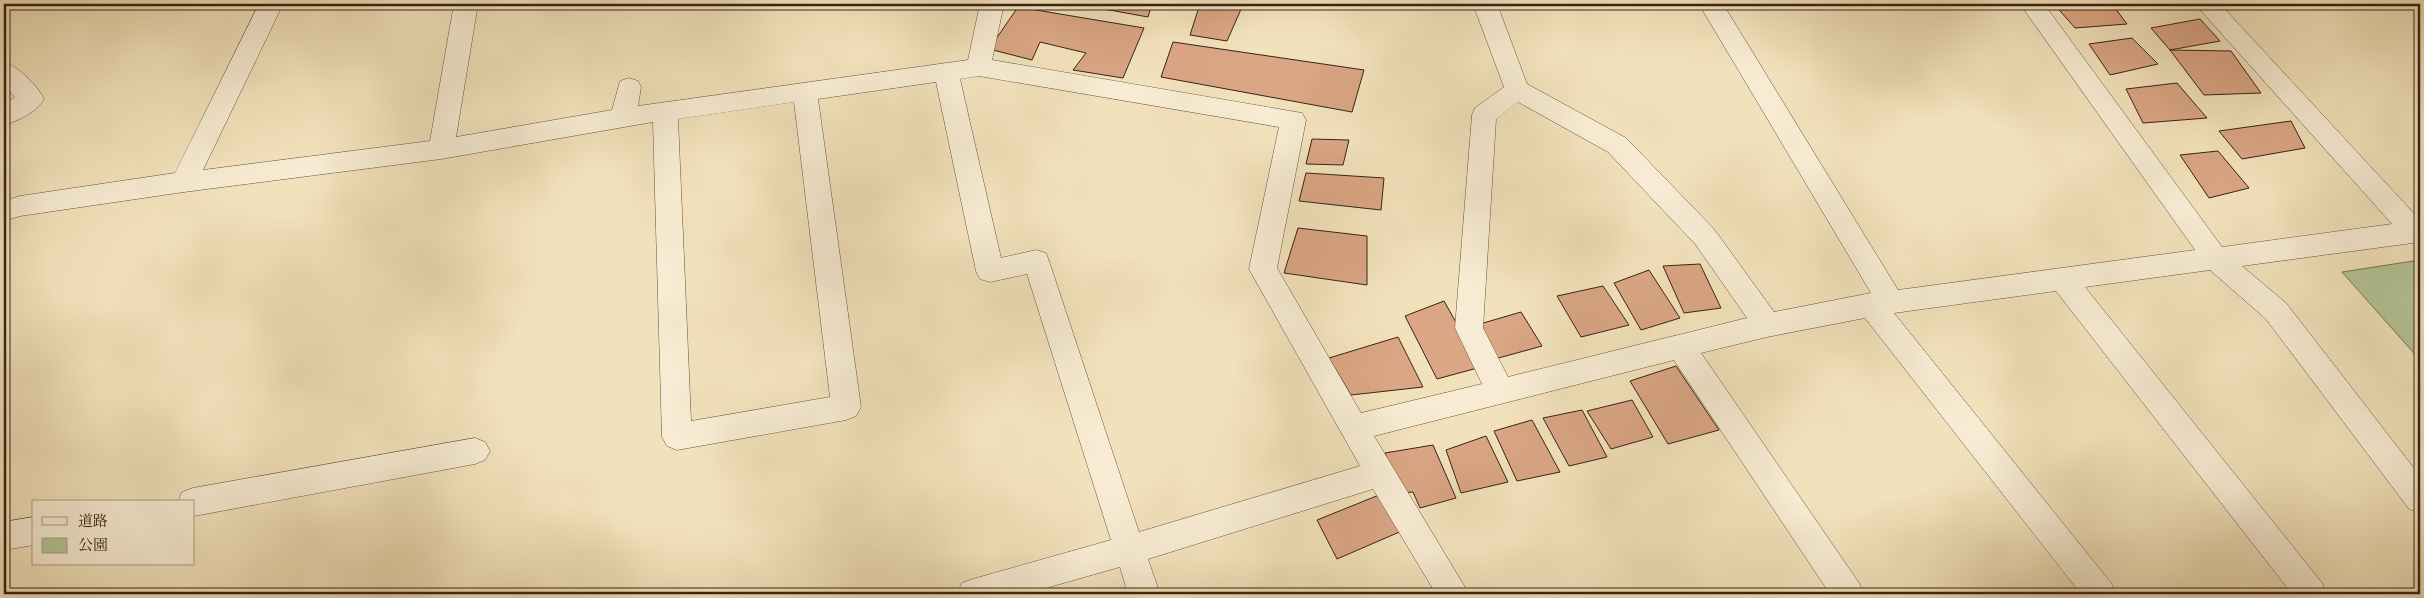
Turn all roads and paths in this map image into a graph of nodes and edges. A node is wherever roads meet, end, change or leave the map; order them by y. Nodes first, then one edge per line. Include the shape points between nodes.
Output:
1 (271, 4) edge
2 (466, 4) edge
3 (992, 4) edge
4 (1485, 4) edge
5 (1711, 4) edge
6 (2032, 4) edge
7 (2207, 4) edge
8 (979, 67) junction
9 (4, 71) edge
10 (946, 72) junction
11 (628, 87) dead end
12 (805, 90) junction
13 (1517, 90) junction
14 (665, 112) junction
15 (4, 116) edge
16 (623, 117) junction
17 (441, 149) junction
18 (184, 182) junction
19 (4, 211) edge
20 (2418, 231) edge
21 (2217, 260) junction
22 (2062, 278) junction
23 (1881, 303) junction
24 (1767, 326) junction
25 (1682, 348) junction
26 (1501, 393) junction
27 (1354, 428) junction
28 (475, 451) dead end
29 (1380, 473) junction
30 (2420, 499) edge
31 (195, 502) edge
32 (32, 530) edge
33 (4, 536) edge
34 (1129, 550) junction
35 (973, 594) edge
36 (1144, 594) edge
37 (1453, 594) edge
38 (1848, 594) edge
39 (2100, 594) edge
40 (2311, 594) edge

1 - 18 street
2 - 17 street
3 - 8 street
4 - 13 street
5 - 23 street
6 - 21 street
7 - 20 street
8 - 10 street
8 - 27 street via 1293,120 1264,269
9 - 15 street via 32,99
10 - 12 street
10 - 34 street via 990,271 1036,261
11 - 16 street
12 - 14 street
12 - 14 street via 846,406 677,437
13 - 24 street via 1617,145 1705,237
13 - 26 street via 1484,115 1469,328
14 - 16 street
16 - 17 street
17 - 18 street
18 - 19 street
20 - 21 street
21 - 22 street
21 - 30 street via 2276,311
22 - 23 street
22 - 40 street
23 - 24 street
23 - 39 street
24 - 25 street
25 - 26 street
25 - 38 street
26 - 27 street
27 - 29 street
28 - 31 street
29 - 34 street
29 - 37 street
32 - 33 street
34 - 35 street
34 - 36 street

